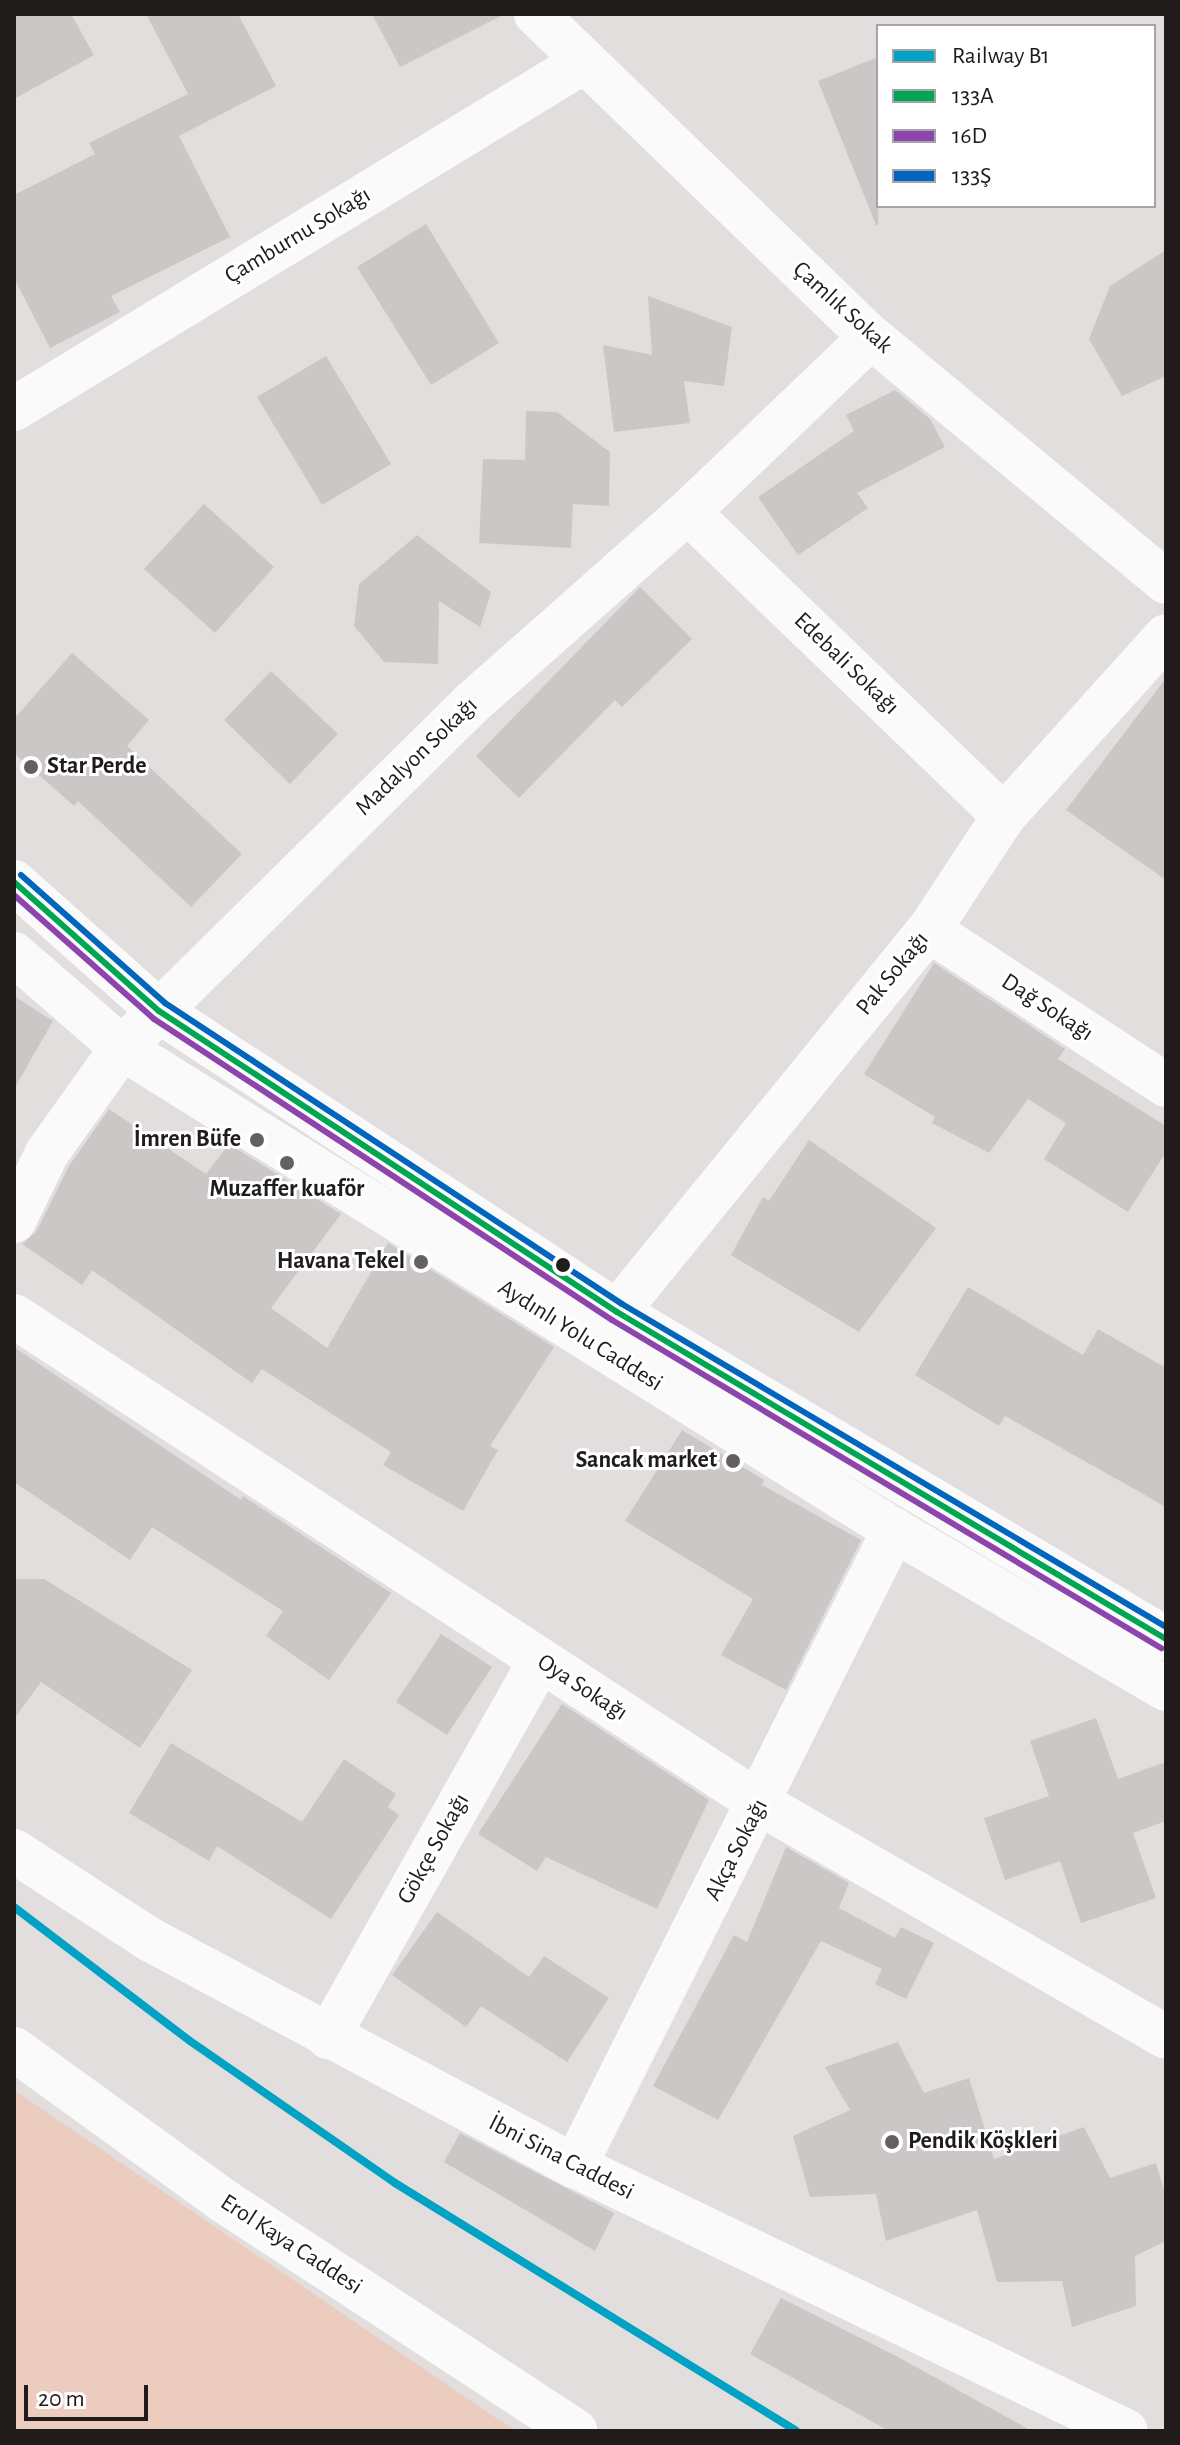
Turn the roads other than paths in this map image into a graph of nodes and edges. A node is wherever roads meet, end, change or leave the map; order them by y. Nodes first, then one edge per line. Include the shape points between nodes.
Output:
1 (536, 14) edge
2 (582, 63) junction
3 (871, 337) junction
4 (14, 409) edge
5 (688, 512) junction
6 (1166, 582) edge
7 (1166, 636) edge
8 (1004, 816) junction
9 (14, 882) edge
10 (929, 930) junction
11 (14, 954) edge
12 (159, 1011) junction
13 (122, 1048) junction
14 (1166, 1085) edge
15 (30, 1150) edge
16 (14, 1221) edge
17 (617, 1312) junction
18 (14, 1316) edge
19 (894, 1530) junction
20 (1166, 1639) edge
21 (540, 1661) junction
22 (1166, 1689) edge
23 (761, 1804) junction
24 (14, 1851) edge
25 (328, 2037) junction
26 (1166, 2037) edge
27 (14, 2049) edge
28 (575, 2166) junction
29 (575, 2431) edge
30 (1126, 2431) edge

1 - 2 street, Çamlık Sokak
2 - 3 street, Çamlık Sokak
2 - 4 street, Çamburnu Sokağı
3 - 5 street, Madalyon Sokağı
3 - 6 street, Çamlık Sokak
5 - 8 street, Edebali Sokağı
5 - 12 street, Madalyon Sokağı via 473,702
7 - 8 street, Pak Sokağı
8 - 10 street, Pak Sokağı
9 - 12 street
10 - 14 street, Dağ Sokağı
10 - 17 street, Pak Sokağı
11 - 13 street, Aydınlı Yolu Caddesi
12 - 13 street, Madalyon Sokağı
12 - 17 street
13 - 15 street, Madalyon Sokağı
13 - 19 street, Aydınlı Yolu Caddesi
15 - 16 street, Madalyon Sokağı
17 - 20 street
18 - 21 street, Oya Sokağı
19 - 22 street, Aydınlı Yolu Caddesi
19 - 23 street, Akça Sokağı
21 - 23 street, Oya Sokağı
21 - 25 street, Gökçe Sokağı
23 - 26 street, Oya Sokağı
23 - 28 street, Akça Sokağı
24 - 25 street, İbni Sina Caddesi via 149,1939
25 - 28 street, İbni Sina Caddesi
27 - 29 street, Erol Kaya Caddesi via 224,2201
28 - 30 street, İbni Sina Caddesi

